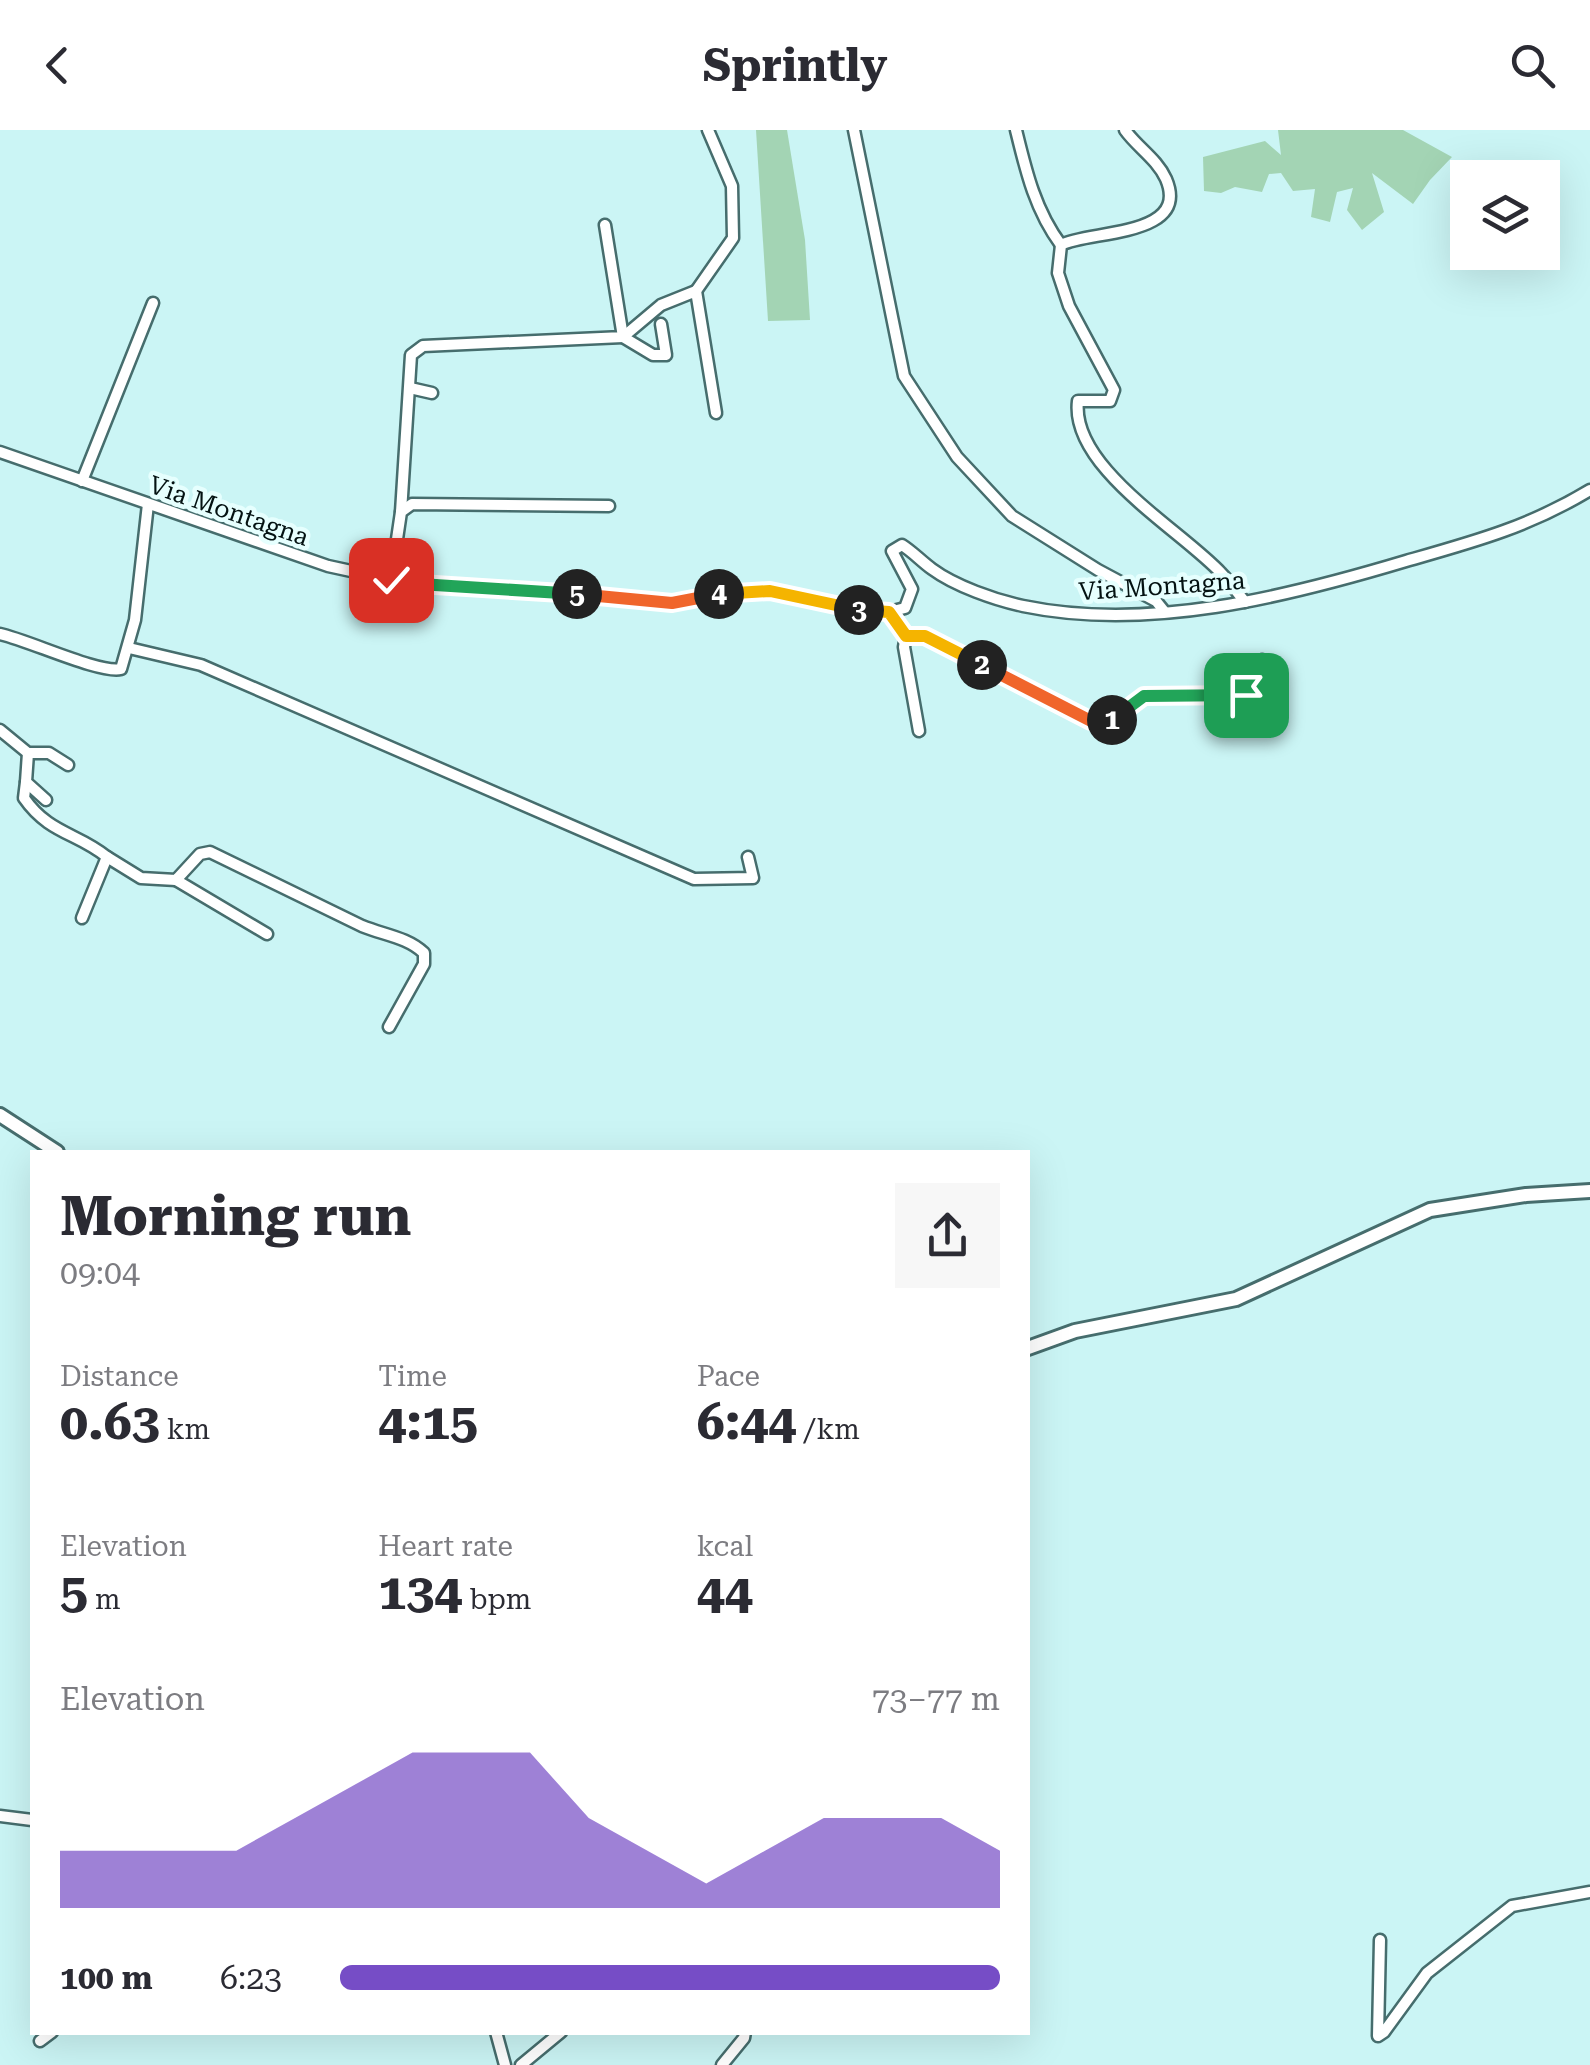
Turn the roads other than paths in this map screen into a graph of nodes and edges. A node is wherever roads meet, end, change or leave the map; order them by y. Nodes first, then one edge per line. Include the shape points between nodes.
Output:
1 (708, 130) edge
2 (854, 130) edge
3 (1016, 130) edge
4 (1125, 130) edge
5 (605, 224) dead end
6 (1061, 245) junction
7 (696, 290) junction
8 (152, 303) dead end
9 (662, 324) dead end
10 (623, 337) junction
11 (410, 388) junction
12 (432, 393) dead end
13 (716, 413) dead end
14 (0, 452) edge
15 (82, 481) junction
16 (1590, 490) edge
17 (148, 504) junction
18 (609, 506) dead end
19 (402, 512) junction
20 (391, 580) junction
21 (1246, 602) junction
22 (1164, 611) junction
23 (889, 612) junction
24 (0, 634) edge
25 (906, 636) junction
26 (129, 648) junction
27 (1262, 660) dead end
28 (0, 730) edge
29 (919, 730) dead end
30 (28, 753) junction
31 (68, 765) dead end
32 (26, 782) junction
33 (46, 800) dead end
34 (748, 856) dead end
35 (106, 857) junction
36 (176, 880) junction
37 (82, 918) dead end
38 (267, 934) dead end
39 (388, 1027) dead end
40 (0, 1115) edge
41 (54, 1150) edge
42 (1590, 1191) edge
43 (1030, 1347) edge
44 (0, 1816) edge
45 (30, 1820) edge
46 (1590, 1892) edge
47 (1380, 1940) dead end
48 (48, 2035) edge
49 (497, 2035) edge
50 (557, 2035) edge
51 (744, 2035) edge
52 (40, 2041) dead end
53 (504, 2065) edge
54 (522, 2065) edge
55 (722, 2065) edge

1 - 7 street via 732,186 733,238
2 - 22 street via 904,376 956,457 1012,516
3 - 6 street via 1032,194
4 - 6 street via 1165,178 1170,195 1164,210 1148,226
5 - 10 street
6 - 21 street via 1058,274 1069,306 1114,390 1110,401 1078,401 1076,420 1104,467
7 - 10 street via 661,304
7 - 13 street
8 - 15 street
9 - 10 street via 666,355 653,355
10 - 11 street via 423,346 411,355
11 - 12 street
11 - 19 street
14 - 15 street, Via Montagna
15 - 17 street, Via Montagna
16 - 21 street, Via Montagna via 1516,529
17 - 20 street, Via Montagna via 328,566
17 - 26 street
18 - 19 street via 412,504
19 - 20 street
20 - 23 street, Via Montagna via 672,603 770,591
21 - 22 street, Via Montagna
22 - 23 street, Via Montagna via 1090,616 1020,606 934,571 902,545 886,547 912,589 906,608
23 - 25 street
24 - 26 street via 110,672 120,669
25 - 27 street via 925,636 1091,721 1114,720 1144,696 1246,695 1266,672
25 - 29 street
26 - 34 street via 201,665 694,879 753,878
28 - 30 street
30 - 31 street via 50,753
30 - 32 street
32 - 33 street
32 - 35 street via 24,798 34,813
35 - 36 street via 141,878
35 - 37 street
36 - 38 street
36 - 39 street via 210,852 362,926 410,940 424,953 424,964
40 - 41 main road
42 - 43 main road via 1430,1210 1236,1299
44 - 45 street
46 - 47 street via 1512,1906 1427,1973 1378,2036
48 - 52 street
49 - 53 street
50 - 54 street
51 - 55 street

